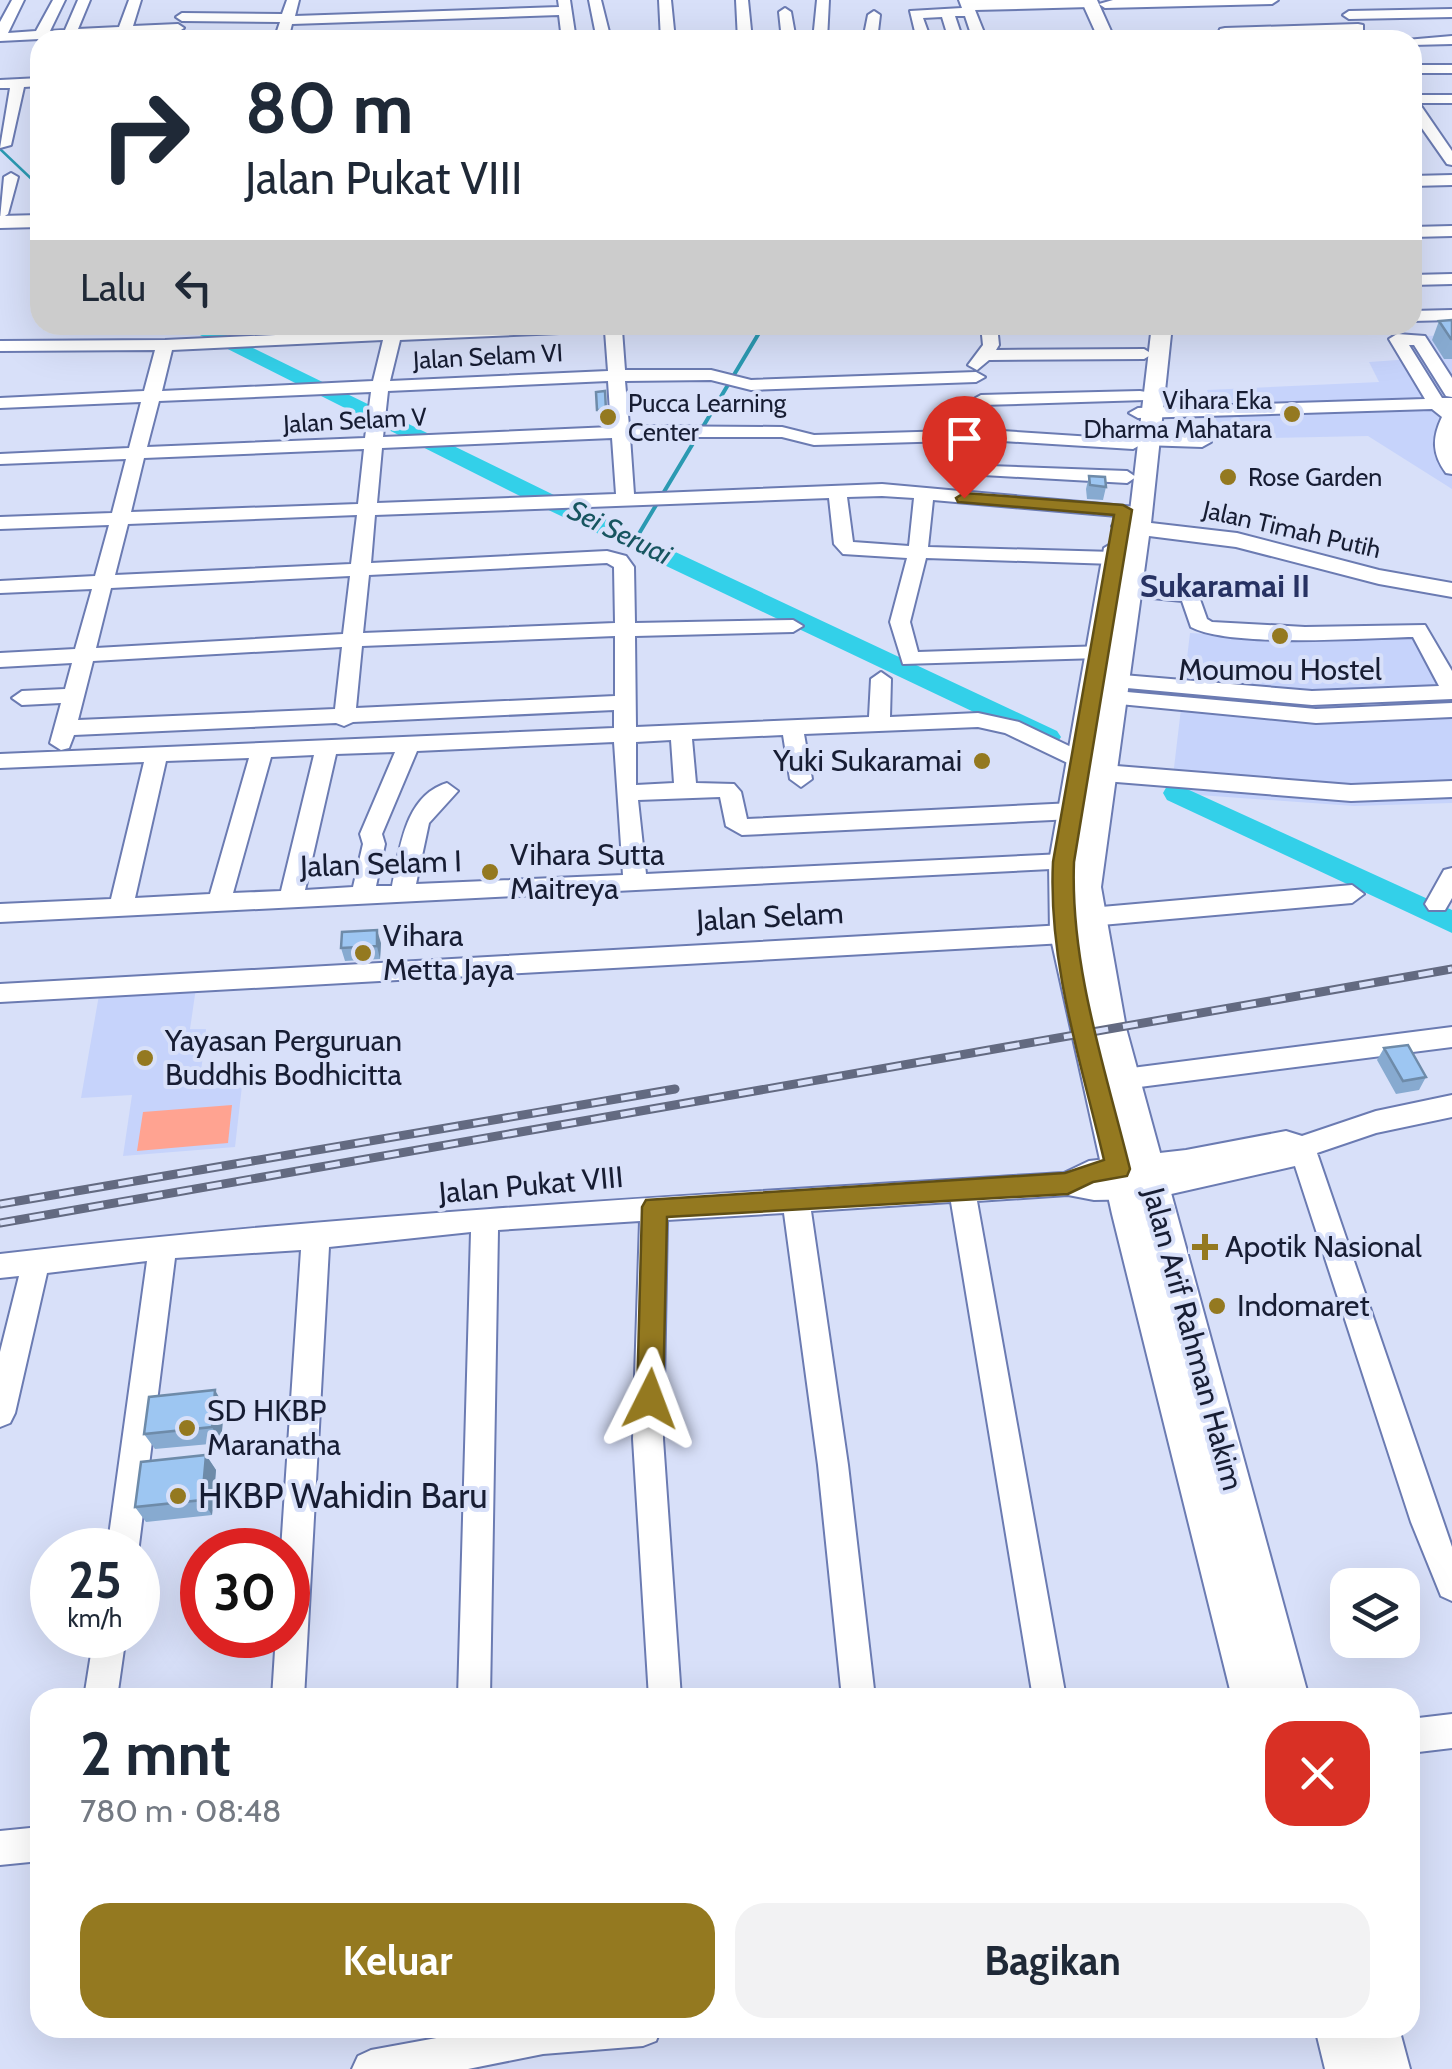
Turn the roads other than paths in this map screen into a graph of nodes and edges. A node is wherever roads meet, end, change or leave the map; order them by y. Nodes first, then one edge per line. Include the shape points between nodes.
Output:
1 (18, 0) edge
2 (58, 0) edge
3 (84, 0) edge
4 (134, 0) edge
5 (292, 0) edge
6 (379, 0) edge
7 (414, 0) edge
8 (584, 0) edge
9 (595, 0) edge
10 (665, 0) edge
11 (742, 0) edge
12 (823, 0) edge
13 (1272, 0) edge
14 (1340, 0) edge
15 (1369, 0) edge
16 (1097, 2) edge
17 (565, 4) edge
18 (968, 6) edge
19 (785, 12) dead end
20 (947, 12) junction
21 (1452, 12) edge
22 (506, 13) edge
23 (446, 14) edge
24 (874, 15) dead end
25 (1349, 15) junction
26 (413, 16) junction
27 (381, 17) junction
28 (287, 19) junction
29 (180, 24) edge
30 (44, 30) edge
31 (71, 30) edge
32 (125, 30) joint
33 (284, 30) edge
34 (568, 30) edge
35 (602, 30) edge
36 (667, 30) edge
37 (744, 30) edge
38 (787, 30) edge
39 (821, 30) edge
40 (872, 30) edge
41 (921, 30) edge
42 (953, 30) edge
43 (976, 30) edge
44 (1105, 30) edge
45 (1115, 30) edge
46 (1359, 30) edge
47 (30, 35) edge
48 (0, 36) edge
49 (1452, 40) edge
50 (1422, 41) edge
51 (1452, 69) edge
52 (1422, 70) edge
53 (30, 82) edge
54 (18, 83) junction
55 (0, 84) edge
56 (1452, 99) edge
57 (1422, 100) edge
58 (1422, 113) edge
59 (1441, 135) edge
60 (4, 145) dead end
61 (1452, 161) edge
62 (11, 177) dead end
63 (1452, 180) edge
64 (1422, 181) edge
65 (0, 214) edge
66 (0, 222) edge
67 (30, 222) edge
68 (1452, 231) edge
69 (1422, 232) edge
70 (1452, 279) edge
71 (1422, 280) edge
72 (1452, 314) edge
73 (1422, 316) edge
74 (329, 335) edge
75 (393, 335) edge
76 (615, 335) edge
77 (990, 335) edge
78 (1147, 335) edge
79 (1160, 335) edge
80 (1407, 335) edge
81 (1414, 335) edge
82 (165, 345) junction
83 (0, 346) edge
84 (1144, 354) junction
85 (986, 355) junction
86 (618, 375) junction
87 (976, 377) junction
88 (380, 386) junction
89 (1452, 392) edge
90 (150, 398) junction
91 (981, 400) junction
92 (0, 403) edge
93 (1143, 407) junction
94 (1448, 410) edge
95 (623, 432) junction
96 (986, 435) junction
97 (1141, 442) junction
98 (1202, 442) dead end
99 (374, 444) junction
100 (134, 455) junction
101 (0, 459) edge
102 (1452, 469) edge
103 (989, 471) dead end
104 (1127, 477) junction
105 (836, 491) junction
106 (924, 495) junction
107 (625, 497) junction
108 (365, 508) junction
109 (121, 517) junction
110 (1131, 519) junction
111 (0, 522) edge
112 (918, 552) junction
113 (1114, 558) junction
114 (360, 572) junction
115 (106, 581) junction
116 (0, 587) edge
117 (1452, 590) edge
118 (1130, 591) junction
119 (793, 626) dead end
120 (626, 628) junction
121 (354, 639) junction
122 (1098, 652) junction
123 (86, 655) junction
124 (0, 660) edge
125 (881, 679) dead end
126 (1117, 690) junction
127 (1452, 692) edge
128 (74, 696) junction
129 (22, 698) dead end
130 (625, 703) junction
131 (1314, 708) junction
132 (1452, 710) edge
133 (344, 718) junction
134 (879, 724) junction
135 (792, 727) junction
136 (66, 728) junction
137 (680, 732) junction
138 (626, 736) junction
139 (409, 743) junction
140 (326, 748) junction
141 (262, 750) junction
142 (157, 754) junction
143 (57, 758) junction
144 (0, 760) edge
145 (1093, 767) junction
146 (801, 779) dead end
147 (1452, 789) edge
148 (686, 790) junction
149 (446, 791) dead end
150 (626, 793) junction
151 (1073, 811) junction
152 (1064, 862) junction
153 (1452, 876) edge
154 (635, 883) junction
155 (402, 894) junction
156 (1352, 894) dead end
157 (363, 895) junction
158 (291, 898) junction
159 (219, 902) junction
160 (1437, 904) dead end
161 (121, 906) junction
162 (0, 913) edge
163 (1090, 917) junction
164 (1064, 934) junction
165 (0, 993) edge
166 (1452, 1037) edge
167 (1124, 1080) junction
168 (1452, 1106) edge
169 (1302, 1147) junction
170 (1135, 1177) junction
171 (962, 1190) junction
172 (796, 1199) junction
173 (654, 1207) junction
174 (486, 1219) junction
175 (316, 1237) junction
176 (164, 1247) junction
177 (36, 1261) junction
178 (0, 1266) edge
179 (0, 1413) edge
180 (126, 1528) edge
181 (1452, 1586) edge
182 (106, 1658) edge
183 (102, 1688) edge
184 (289, 1688) edge
185 (474, 1688) edge
186 (665, 1688) edge
187 (858, 1688) edge
188 (1048, 1688) edge
189 (1250, 1688) edge
190 (1285, 1688) edge
191 (1452, 1732) edge
192 (1420, 1735) edge
193 (30, 1845) edge
194 (0, 1848) edge
195 (533, 2038) edge
196 (1339, 2038) edge
197 (1379, 2038) edge
198 (371, 2069) edge
199 (1347, 2069) edge
200 (1388, 2069) edge

1 - 48 street
2 - 30 street
3 - 31 street
4 - 32 street
5 - 28 street
6 - 27 street
7 - 26 street
8 - 17 street
9 - 35 street
10 - 36 street
11 - 37 street
12 - 39 street
13 - 16 street
14 - 15 street
14 - 25 street
16 - 18 street
16 - 44 main road
16 - 45 main road
17 - 22 street
17 - 34 street
18 - 20 street
18 - 43 street
19 - 38 street
20 - 41 street via 915,14
20 - 42 street
21 - 25 street
22 - 23 street
23 - 26 street
24 - 40 street
25 - 46 street
26 - 27 street
27 - 28 street via 341,26
28 - 29 street via 208,14
28 - 33 street
29 - 32 street
47 - 48 street
49 - 50 street
51 - 52 street
53 - 54 street
54 - 55 street
54 - 60 street
56 - 57 street
58 - 59 street
59 - 61 street
62 - 65 street
63 - 64 main road
66 - 67 main road
68 - 69 street
70 - 71 street
72 - 73 street
74 - 82 street
75 - 88 street
76 - 86 street
77 - 85 street
78 - 84 main road, Jalan Arif Rahman Hakim
79 - 93 main road, Jalan Arif Rahman Hakim
80 - 94 street via 1396,341
81 - 89 street
82 - 83 street
82 - 90 street
84 - 85 street
84 - 93 main road, Jalan Arif Rahman Hakim
85 - 87 street
86 - 87 street, Jalan Selam VI via 692,374 731,382
86 - 88 street, Jalan Selam VI
86 - 95 street
87 - 91 street
88 - 90 street, Jalan Selam VI
88 - 99 street
90 - 92 street, Jalan Selam VI
90 - 100 street
91 - 93 street
91 - 96 street
93 - 94 street
93 - 97 main road, Jalan Arif Rahman Hakim
94 - 102 street via 1443,454
95 - 96 street, Jalan Selam V via 782,432 814,440
95 - 99 street, Jalan Selam V
95 - 107 street
96 - 97 street, Jalan Selam V
97 - 98 street, Jalan Selam V
97 - 104 main road, Jalan Arif Rahman Hakim
97 - 110 main road, Jalan Arif Rahman Hakim
99 - 100 street, Jalan Selam V
99 - 108 street
100 - 101 street, Jalan Selam V
100 - 109 street
103 - 104 street
104 - 110 main road, Jalan Arif Rahman Hakim
105 - 106 street
105 - 107 street
105 - 112 street via 850,550
106 - 110 street
106 - 112 street
107 - 108 street
108 - 109 street
108 - 114 street
109 - 111 street
109 - 115 street
110 - 113 main road, Jalan Arif Rahman Hakim
110 - 117 main road, Jalan Timah Putih
110 - 118 main road, Jalan Arif Rahman Hakim
112 - 113 street
112 - 122 street via 900,622 910,659
113 - 122 main road, Jalan Arif Rahman Hakim
114 - 115 street
114 - 120 street via 619,560
114 - 121 street
115 - 116 street
115 - 123 street
118 - 126 main road, Jalan Arif Rahman Hakim
118 - 127 street via 1190,595 1198,623 1208,628 1418,630
119 - 120 street
120 - 121 street
120 - 130 street
121 - 123 street
121 - 133 street
122 - 145 main road, Jalan Arif Rahman Hakim
123 - 124 street
123 - 128 street
125 - 134 street
126 - 131 street
126 - 145 main road, Jalan Arif Rahman Hakim
127 - 131 street
128 - 129 street
128 - 136 street
130 - 133 street
130 - 138 street
131 - 132 street
133 - 136 street
134 - 135 street
134 - 145 street via 992,721
135 - 137 street
135 - 146 street
136 - 143 street
137 - 138 street
137 - 148 street
138 - 139 street
138 - 150 street
139 - 140 street
139 - 157 street via 370,834 374,844
140 - 141 street
140 - 158 street
141 - 142 street
141 - 159 street
142 - 143 street
142 - 161 street
143 - 144 street
145 - 147 street via 1350,793
145 - 151 main road, Jalan Arif Rahman Hakim
145 - 163 main road, Jalan Arif Rahman Hakim
148 - 150 street
148 - 151 street via 728,790 734,820 742,827
149 - 155 street via 418,820
150 - 154 street
151 - 152 main road, Jalan Arif Rahman Hakim
152 - 154 street, Jalan Selam I
152 - 164 main road, Jalan Arif Rahman Hakim
153 - 160 street
154 - 155 street, Jalan Selam I
155 - 157 street, Jalan Selam I
156 - 163 street
157 - 158 street, Jalan Selam I
158 - 159 street, Jalan Selam I
159 - 161 street, Jalan Selam I
161 - 162 street, Jalan Selam I
163 - 167 main road, Jalan Arif Rahman Hakim
164 - 165 street, Jalan Selam
164 - 170 main road, Jalan Arif Rahman Hakim
166 - 167 street
167 - 170 main road, Jalan Arif Rahman Hakim
168 - 169 street, Jalan Pukat VIII
169 - 170 street, Jalan Pukat VIII via 1285,1159
169 - 181 street
170 - 171 street, Jalan Pukat VIII via 1096,1190 1068,1184
170 - 189 main road, Jalan Arif Rahman Hakim
170 - 190 main road, Jalan Arif Rahman Hakim
171 - 172 street, Jalan Pukat VIII
171 - 188 street
172 - 173 street, Jalan Pukat VIII
172 - 187 street
173 - 174 street, Jalan Pukat VIII
173 - 186 street via 648,1439
174 - 175 street, Jalan Pukat VIII
174 - 185 street
175 - 176 street, Jalan Pukat VIII
175 - 184 street
176 - 177 street, Jalan Pukat VIII
176 - 180 street
177 - 178 street, Jalan Pukat VIII
177 - 179 street
182 - 183 street
191 - 192 street
193 - 194 street
195 - 198 street
196 - 199 main road
197 - 200 main road

